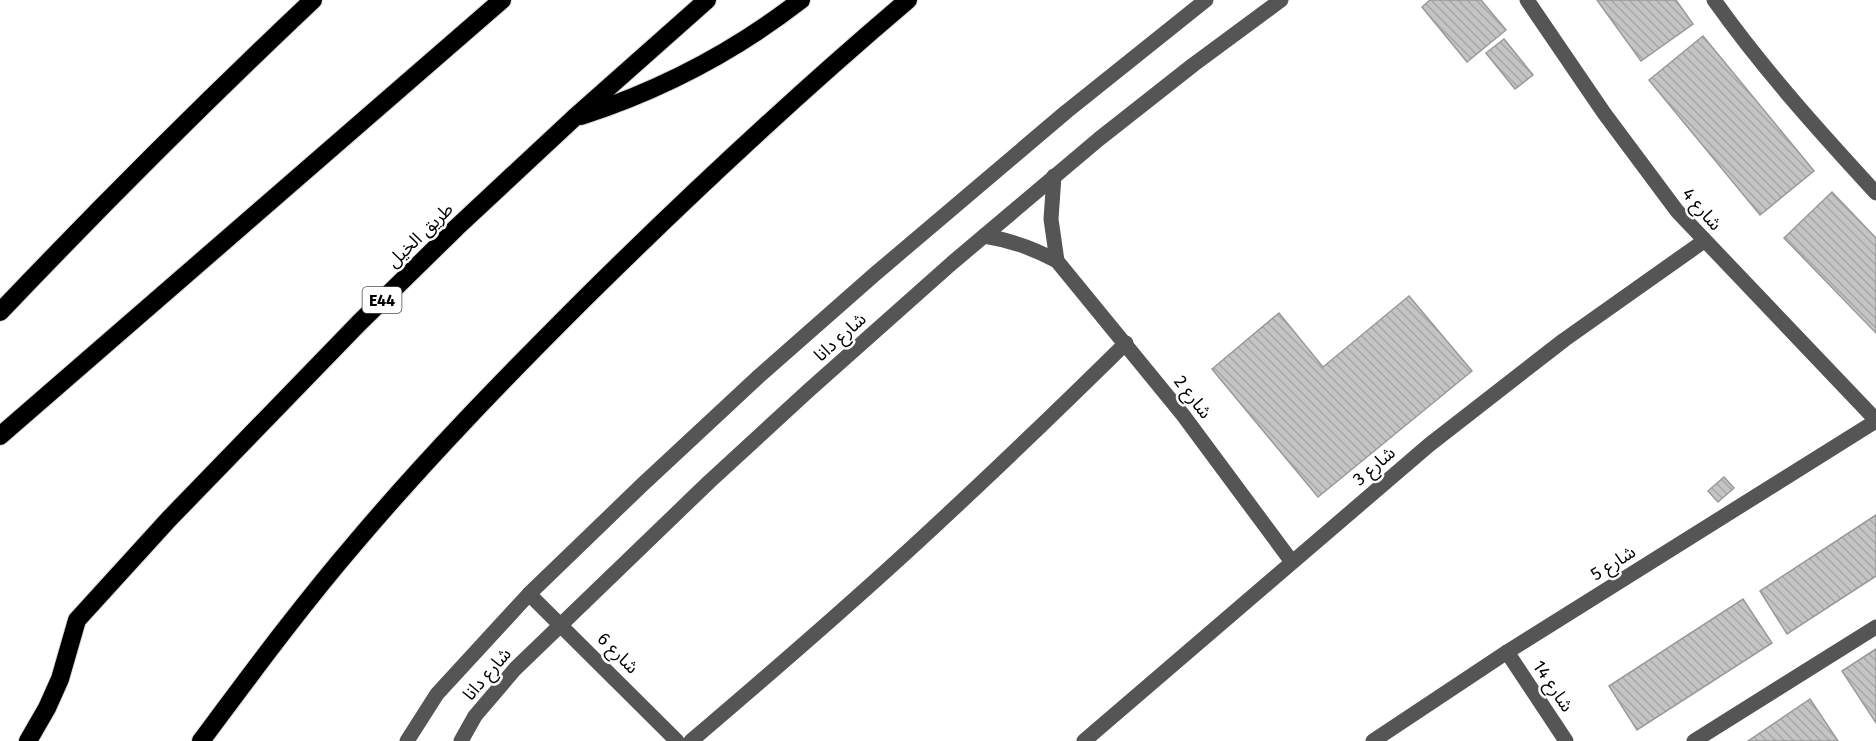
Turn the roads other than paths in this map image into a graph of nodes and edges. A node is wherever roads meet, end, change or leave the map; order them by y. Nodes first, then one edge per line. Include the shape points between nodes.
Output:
1 (313, 0) edge
2 (501, 0) edge
3 (707, 0) edge
4 (801, 0) edge
5 (908, 0) edge
6 (1206, 0) edge
7 (1281, 0) edge
8 (1527, 0) edge
9 (1714, 0) edge
10 (574, 118) junction
11 (1054, 176) junction
12 (1876, 193) edge
13 (984, 236) junction
14 (1704, 241) junction
15 (1057, 261) junction
16 (0, 312) edge
17 (1126, 343) junction
18 (1876, 421) edge
19 (0, 436) edge
20 (1292, 562) junction
21 (529, 594) junction
22 (561, 624) junction
23 (1876, 627) edge
24 (1507, 652) junction
25 (28, 741) edge
26 (201, 741) edge
27 (407, 741) edge
28 (461, 741) edge
29 (677, 741) edge
30 (691, 741) edge
31 (1084, 741) edge
32 (1373, 741) edge
33 (1566, 741) edge
34 (1694, 741) edge

1 - 16 highway via 205,102
2 - 19 highway
3 - 10 highway, طريق الخيل / E44
4 - 10 highway via 748,38 681,76
5 - 26 highway via 646,238 454,433 315,591
6 - 21 street, شارع دانا via 875,274 757,378
7 - 11 street, شارع دانا
8 - 14 street, شارع 4 via 1639,163
9 - 12 street via 1805,116
10 - 25 highway, طريق الخيل / E44 via 358,323 77,620 60,680
11 - 13 street, شارع دانا
11 - 15 street via 1051,219
13 - 15 street, شارع 2 via 1022,245
13 - 22 street, شارع دانا via 733,459
14 - 18 street, شارع 4
14 - 20 street, شارع 3 via 1564,340 1429,445
15 - 17 street, شارع 2
17 - 20 street, شارع 2
17 - 30 street via 910,549
18 - 24 street, شارع 5
20 - 31 street, شارع 3
21 - 22 street, شارع 6
21 - 27 street, شارع دانا via 437,694
22 - 28 street, شارع دانا via 494,692
22 - 29 street, شارع 6
23 - 34 street
24 - 32 street, شارع 5
24 - 33 street, شارع 14

